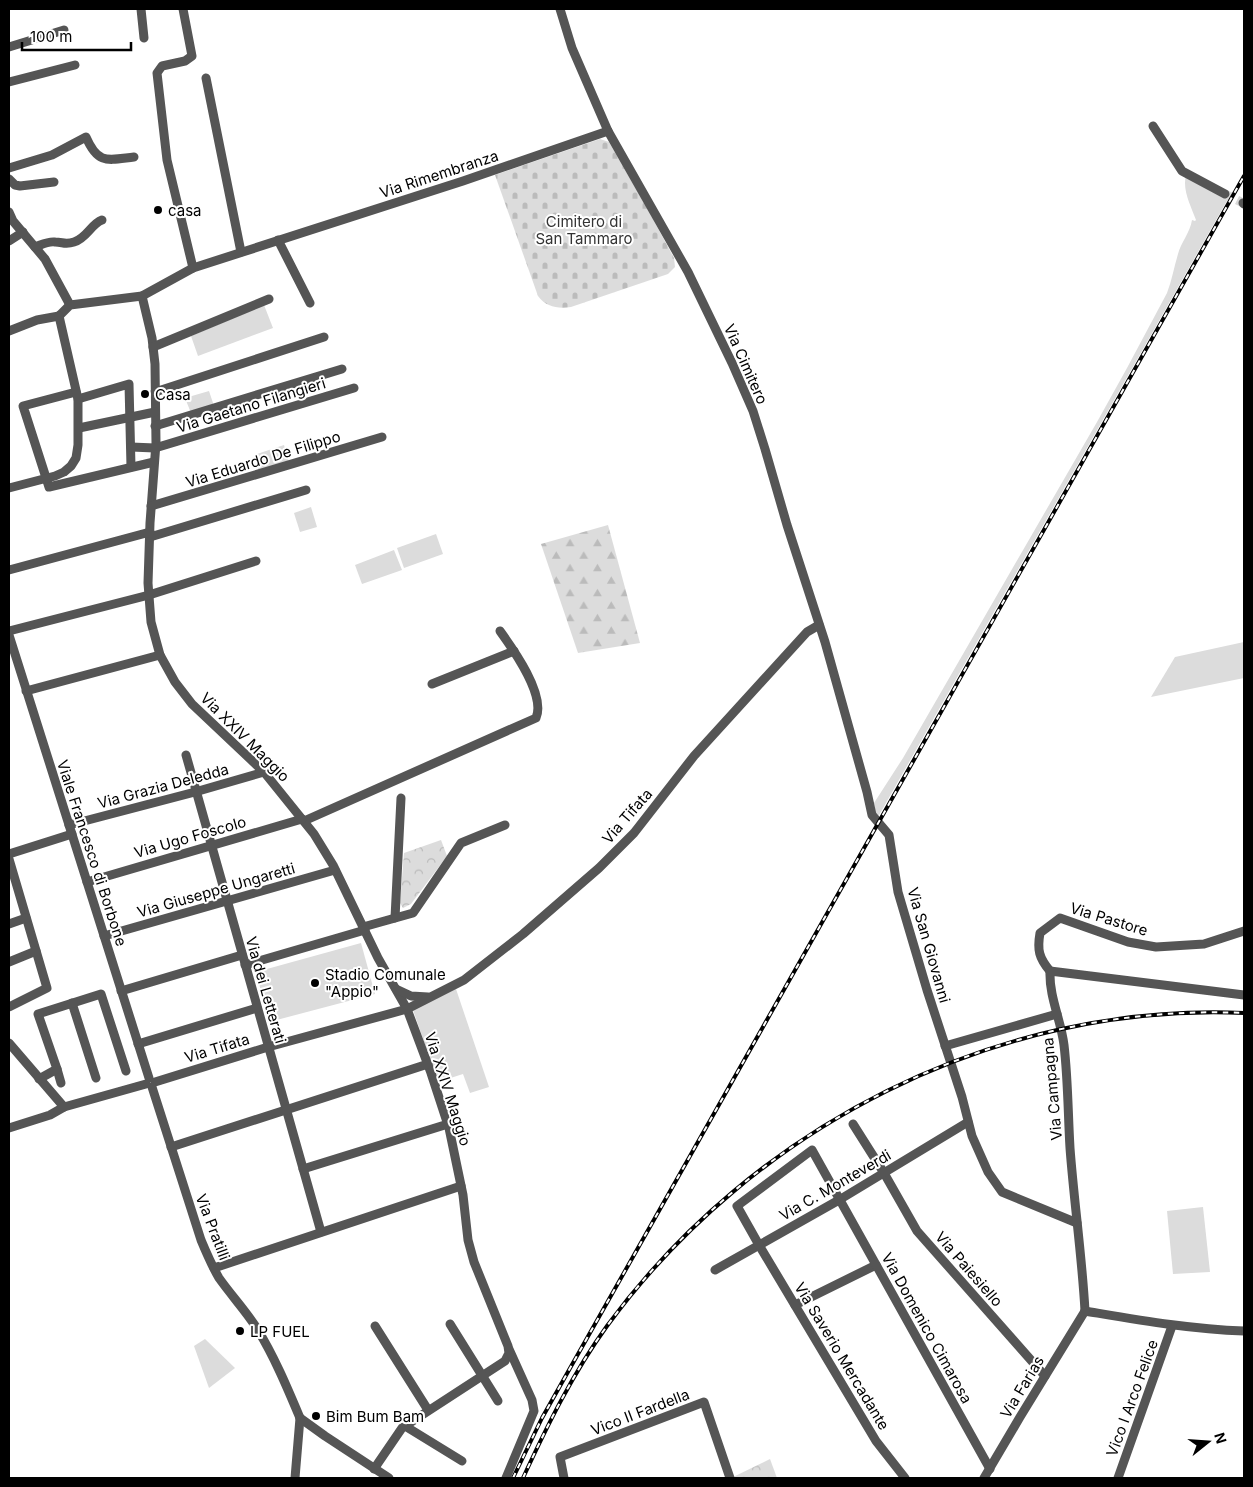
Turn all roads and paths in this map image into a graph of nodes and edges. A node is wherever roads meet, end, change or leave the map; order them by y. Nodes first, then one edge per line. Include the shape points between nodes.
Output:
1 (141, 9) edge
2 (183, 9) edge
3 (560, 9) edge
4 (64, 30) dead end
5 (144, 38) dead end
6 (9, 46) edge
7 (75, 65) dead end
8 (206, 78) dead end
9 (9, 82) edge
10 (1153, 126) dead end
11 (608, 131) junction
12 (134, 157) dead end
13 (9, 168) edge
14 (9, 178) edge
15 (54, 182) dead end
16 (1225, 194) tunnel mouth
17 (9, 212) edge
18 (102, 220) dead end
19 (23, 232) junction
20 (278, 240) junction
21 (9, 241) edge
22 (35, 247) junction
23 (241, 252) junction
24 (193, 268) junction
25 (142, 296) junction
26 (269, 300) dead end
27 (310, 303) dead end
28 (70, 305) junction
29 (59, 316) junction
30 (9, 331) edge
31 (324, 337) dead end
32 (153, 348) junction
33 (342, 368) dead end
34 (354, 388) dead end
35 (155, 392) junction
36 (77, 395) junction
37 (155, 412) junction
38 (130, 417) junction
39 (155, 426) junction
40 (79, 428) junction
41 (382, 437) dead end
42 (131, 447) junction
43 (155, 448) junction
44 (154, 462) junction
45 (131, 467) junction
46 (46, 479) junction
47 (9, 488) edge
48 (306, 490) dead end
49 (151, 506) junction
50 (150, 534) junction
51 (256, 561) dead end
52 (9, 570) edge
53 (149, 595) junction
54 (819, 625) junction
55 (9, 631) edge
56 (500, 631) dead end
57 (9, 635) edge
58 (514, 651) junction
59 (160, 655) junction
60 (432, 684) dead end
61 (26, 691) junction
62 (186, 755) dead end
63 (264, 772) junction
64 (195, 792) junction
65 (401, 798) dead end
66 (303, 820) junction
67 (505, 825) dead end
68 (70, 830) junction
69 (210, 846) junction
70 (9, 854) edge
71 (9, 859) edge
72 (335, 870) junction
73 (12, 882) edge
74 (87, 882) junction
75 (226, 901) junction
76 (26, 918) junction
77 (395, 918) junction
78 (9, 924) edge
79 (364, 929) junction
80 (1244, 931) edge
81 (104, 936) junction
82 (36, 951) junction
83 (242, 955) junction
84 (9, 962) edge
85 (245, 965) junction
86 (1050, 971) junction
87 (396, 989) junction
88 (121, 991) junction
89 (1244, 996) edge
90 (431, 997) junction
91 (72, 1003) junction
92 (9, 1007) edge
93 (257, 1008) junction
94 (407, 1009) junction
95 (1057, 1014) junction
96 (9, 1043) edge
97 (138, 1044) junction
98 (945, 1046) junction
99 (268, 1047) junction
100 (428, 1064) junction
101 (57, 1070) junction
102 (126, 1071) dead end
103 (96, 1078) dead end
104 (39, 1079) junction
105 (150, 1083) junction
106 (61, 1084) dead end
107 (64, 1107) junction
108 (286, 1110) junction
109 (968, 1122) junction
110 (448, 1124) junction
111 (853, 1124) dead end
112 (9, 1128) edge
113 (171, 1147) junction
114 (303, 1168) junction
115 (884, 1173) junction
116 (462, 1190) junction
117 (839, 1200) junction
118 (1077, 1222) junction
119 (321, 1232) junction
120 (759, 1246) junction
121 (876, 1266) junction
122 (214, 1268) junction
123 (716, 1270) dead end
124 (795, 1305) junction
125 (1085, 1311) junction
126 (450, 1324) dead end
127 (375, 1326) dead end
128 (1172, 1326) junction
129 (1244, 1331) edge
130 (508, 1346) junction
131 (483, 1376) junction
132 (1045, 1376) junction
133 (498, 1402) dead end
134 (425, 1412) junction
135 (300, 1418) junction
136 (405, 1426) junction
137 (422, 1436) junction
138 (462, 1461) dead end
139 (374, 1469) junction
140 (990, 1469) junction
141 (295, 1478) edge
142 (389, 1478) edge
143 (506, 1478) edge
144 (564, 1478) edge
145 (730, 1478) edge
146 (905, 1478) edge
147 (984, 1478) edge
148 (1118, 1478) edge

1 - 5 street
2 - 24 street via 192,56 185,61 162,66 157,73 166,160
3 - 11 street, Via Cimitero via 572,48
4 - 6 street
7 - 9 street
8 - 23 street
10 - 16 street via 1182,171
11 - 20 street, Via Rimembranza
11 - 54 street, Via Cimitero via 688,272 753,411
12 - 13 street via 101,158 86,137 52,155
14 - 15 street via 14,185 20,186
17 - 19 street
18 - 22 street via 74,242 51,242
19 - 21 street
19 - 22 street
20 - 23 street, Via Rimembranza
20 - 27 street
22 - 28 street via 46,259
23 - 24 street, Via Rimembranza
24 - 25 street, Via Rimembranza
25 - 28 street
25 - 32 street, Via XXIV Maggio
26 - 32 street
28 - 29 street
29 - 30 street
29 - 36 street
31 - 35 street
32 - 35 street, Via XXIV Maggio
33 - 39 street
34 - 43 street, Via Gaetano Filangieri
35 - 37 street, Via XXIV Maggio
36 - 38 street via 129,384
36 - 40 street
36 - 46 street via 23,406
37 - 38 street
37 - 39 street, Via XXIV Maggio
38 - 40 street
38 - 42 street
39 - 43 street, Via XXIV Maggio
40 - 46 street via 76,458 71,466
41 - 49 street, Via Eduardo De Filippo
42 - 43 street, Via Gaetano Filangieri
42 - 45 street
43 - 44 street, Via XXIV Maggio
44 - 45 street
44 - 49 street, Via XXIV Maggio
45 - 46 street via 49,487
46 - 47 street
48 - 50 street
49 - 50 street, Via XXIV Maggio
50 - 52 street
50 - 53 street, Via XXIV Maggio
51 - 53 street
53 - 55 street
53 - 59 street, Via XXIV Maggio via 151,622
54 - 90 street, Via Tifata via 806,632 694,756 634,833 599,868 464,980
54 - 98 street, Via San Giovanni via 872,815 889,835 898,892
56 - 58 street
57 - 61 street, Viale Francesco di Borbone
58 - 60 street
58 - 66 street, Via Ugo Foscolo via 535,694 538,705 536,718
59 - 61 street
59 - 63 street, Via XXIV Maggio via 192,704
61 - 68 street, Viale Francesco di Borbone
62 - 64 street, Via dei Letterati
63 - 64 street, Via Grazia Deledda
63 - 66 street, Via XXIV Maggio
64 - 68 street, Via Grazia Deledda
64 - 69 street, Via dei Letterati
65 - 77 street
66 - 69 street, Via Ugo Foscolo
66 - 72 street, Via XXIV Maggio
67 - 77 street via 461,843 413,913
68 - 70 street, Via Grazia Deledda
68 - 74 street, Viale Francesco di Borbone
69 - 74 street, Via Ugo Foscolo
69 - 75 street, Via dei Letterati
71 - 73 street
72 - 75 street, Via Giuseppe Ungaretti
72 - 79 street, Via XXIV Maggio
73 - 76 street
74 - 81 street, Viale Francesco di Borbone
75 - 81 street, Via Giuseppe Ungaretti
75 - 83 street, Via dei Letterati
76 - 78 street
76 - 82 street
77 - 79 street
79 - 85 street
79 - 87 street, Via XXIV Maggio
80 - 86 street, Via Pastore via 1204,944 1156,947 1128,942 1060,918 1040,933 1038,944 1042,961
81 - 88 street, Viale Francesco di Borbone
82 - 84 street
82 - 92 street via 47,988
83 - 85 street, Via dei Letterati
83 - 88 street
85 - 93 street, Via dei Letterati
86 - 89 street
86 - 95 street, Via Campagna
87 - 90 street via 411,996
87 - 94 street, Via XXIV Maggio
88 - 97 street, Viale Francesco di Borbone
90 - 94 street, Via Tifata
91 - 101 street via 38,1014
91 - 102 street via 101,994
91 - 103 street
93 - 97 street
93 - 99 street, Via dei Letterati
94 - 99 street, Via Tifata
94 - 100 street, Via XXIV Maggio
95 - 98 street
95 - 118 street, Via Campagna via 1064,1044
96 - 104 street
97 - 105 street, Viale Francesco di Borbone
98 - 109 street, Via San Giovanni
99 - 105 street, Via Tifata
99 - 108 street, Via dei Letterati
100 - 108 street
100 - 110 street, Via XXIV Maggio
101 - 104 street
101 - 106 street
104 - 107 street
105 - 107 street, Via Tifata
105 - 113 street, Via Pratilli
107 - 112 street, Via Tifata
108 - 113 street
108 - 114 street, Via dei Letterati
109 - 115 street, Via C. Monteverdi
109 - 118 street, Via San Giovanni via 988,1172 1002,1192
110 - 114 street
110 - 116 street, Via XXIV Maggio
111 - 115 street, Via Paiesiello
113 - 122 street, Via Pratilli via 201,1240
114 - 119 street, Via dei Letterati
115 - 117 street, Via C. Monteverdi
115 - 132 street, Via Paiesiello via 917,1231
116 - 119 street
116 - 130 street, Via XXIV Maggio via 474,1262
117 - 120 street, Via C. Monteverdi
117 - 120 street, Via Domenico Cimarosa via 812,1150 737,1206
117 - 121 street, Via Domenico Cimarosa
118 - 125 street, Via Campagna
119 - 122 street
120 - 123 street, Via C. Monteverdi
120 - 124 street, Via Saverio Mercadante
121 - 124 street
121 - 140 street, Via Domenico Cimarosa
122 - 135 street, Via Pratilli via 256,1326
124 - 146 street, Via Saverio Mercadante via 876,1441
125 - 128 street
125 - 132 street, Via Farias
126 - 131 street
127 - 134 street
128 - 129 street
128 - 148 street, Vico I Arco Felice
130 - 131 street via 505,1361
130 - 143 street via 534,1411
131 - 133 street
131 - 134 street
132 - 140 street, Via Farias
134 - 136 street
134 - 137 street
135 - 139 street
135 - 141 street
136 - 137 street
136 - 139 street
137 - 138 street
139 - 142 street
140 - 147 street, Via Farias
144 - 145 street, Vico II Fardella via 560,1457 704,1402

